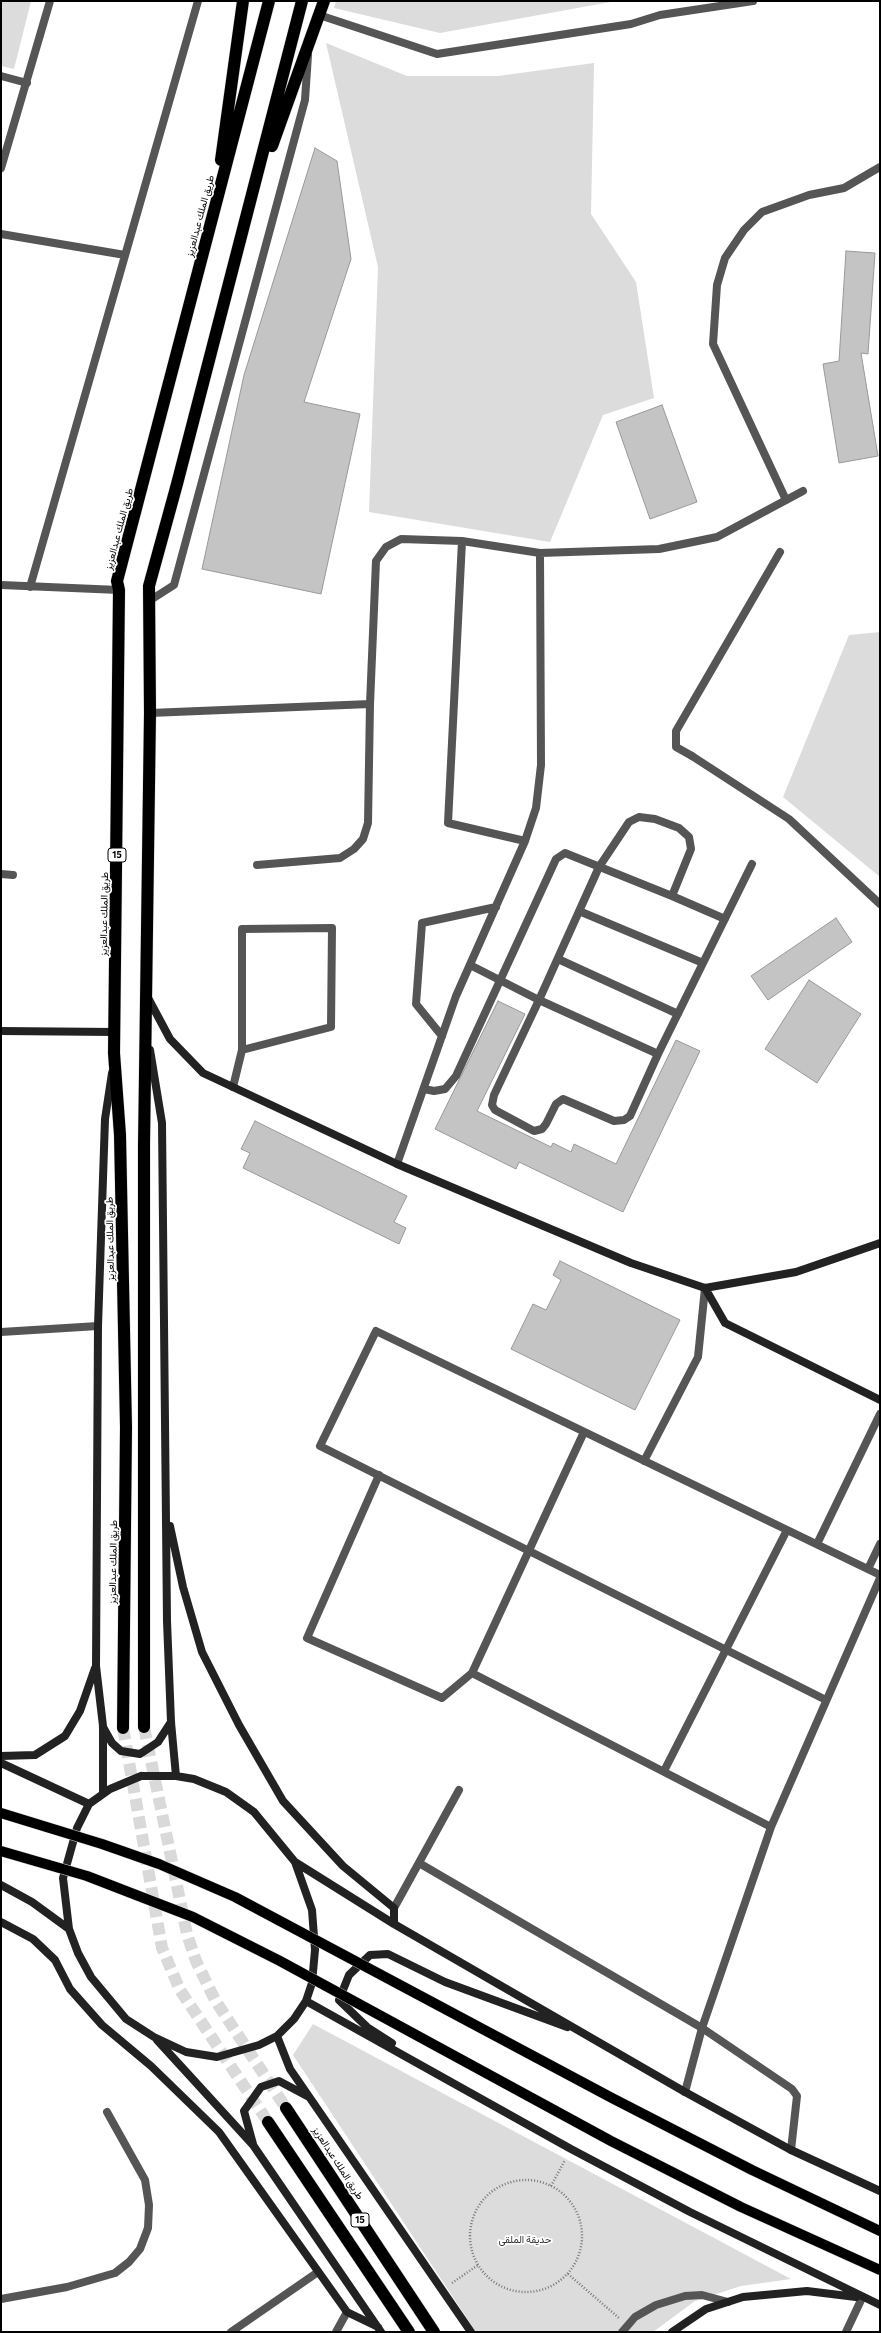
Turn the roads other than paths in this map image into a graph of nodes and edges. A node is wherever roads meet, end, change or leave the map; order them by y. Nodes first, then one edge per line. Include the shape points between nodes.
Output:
1 (50, 1) edge
2 (198, 1) edge
3 (243, 1) edge
4 (269, 1) edge
5 (302, 1) edge
6 (324, 1) edge
7 (753, 1) edge
8 (318, 15) junction
9 (309, 42) junction
10 (1, 76) edge
11 (27, 83) junction
12 (880, 167) edge
13 (1, 168) edge
14 (213, 213) junction
15 (245, 222) junction
16 (1, 234) edge
17 (125, 255) junction
18 (803, 491) dead end
19 (786, 500) junction
20 (462, 540) junction
21 (780, 552) dead end
22 (540, 553) junction
23 (1, 585) edge
24 (30, 587) junction
25 (119, 590) junction
26 (149, 601) junction
27 (370, 704) junction
28 (150, 713) junction
29 (525, 841) junction
30 (752, 864) dead end
31 (257, 865) dead end
32 (599, 867) junction
33 (1, 874) edge
34 (13, 875) dead end
35 (672, 896) junction
36 (880, 904) edge
37 (496, 907) junction
38 (579, 911) junction
39 (725, 919) junction
40 (558, 959) junction
41 (703, 963) junction
42 (470, 965) junction
43 (500, 980) junction
44 (147, 996) junction
45 (539, 1000) junction
46 (678, 1014) junction
47 (1, 1031) edge
48 (115, 1032) junction
49 (147, 1034) junction
50 (442, 1036) junction
51 (242, 1050) junction
52 (114, 1052) junction
53 (658, 1054) junction
54 (233, 1087) junction
55 (424, 1089) junction
56 (397, 1164) junction
57 (880, 1243) edge
58 (705, 1288) junction
59 (98, 1326) junction
60 (1, 1332) edge
61 (880, 1400) edge
62 (880, 1414) edge
63 (584, 1432) junction
64 (644, 1461) junction
65 (379, 1475) junction
66 (166, 1509) junction
67 (786, 1530) junction
68 (817, 1544) junction
69 (880, 1544) edge
70 (529, 1551) junction
71 (868, 1569) junction
72 (880, 1575) edge
73 (880, 1578) edge
74 (726, 1650) junction
75 (96, 1666) junction
76 (472, 1673) junction
77 (826, 1700) junction
78 (171, 1722) junction
79 (103, 1726) junction
80 (144, 1727) tunnel mouth
81 (123, 1728) tunnel mouth
82 (1, 1756) edge
83 (1, 1763) edge
84 (664, 1772) junction
85 (176, 1776) junction
86 (460, 1790) dead end
87 (103, 1793) junction
88 (89, 1804) junction
89 (1, 1813) edge
90 (771, 1827) junction
91 (1, 1851) edge
92 (294, 1862) junction
93 (419, 1862) junction
94 (1, 1885) edge
95 (394, 1908) junction
96 (1, 1922) edge
97 (394, 1924) junction
98 (69, 1929) junction
99 (306, 2001) junction
100 (702, 2028) junction
101 (588, 2035) junction
102 (277, 2036) junction
103 (154, 2037) junction
104 (685, 2092) junction
105 (473, 2093) junction
106 (312, 2099) junction
107 (286, 2108) tunnel mouth
108 (107, 2112) dead end
109 (268, 2122) tunnel mouth
110 (253, 2145) junction
111 (791, 2150) junction
112 (880, 2191) edge
113 (880, 2230) edge
114 (880, 2270) edge
115 (318, 2272) junction
116 (862, 2298) junction
117 (1, 2300) edge
118 (728, 2302) junction
119 (880, 2305) edge
120 (347, 2312) junction
121 (625, 2329) edge
122 (340, 2330) edge
123 (379, 2330) edge
124 (231, 2332) edge
125 (409, 2332) edge
126 (434, 2332) edge
127 (471, 2332) edge
128 (672, 2332) edge
129 (846, 2332) edge

1 - 11 street
2 - 17 street
3 - 14 highway
4 - 14 highway, طريق الملك عبدالعزيز / 15
5 - 15 highway
6 - 8 highway
7 - 8 street via 660,15 631,24 437,54
8 - 9 highway
9 - 15 highway
9 - 26 street via 305,100 174,585
10 - 11 street
11 - 13 street
12 - 19 street via 844,188 809,195 762,212 744,230 725,258 717,285 713,344
14 - 25 highway, طريق الملك عبدالعزيز / 15 via 117,581
15 - 26 highway via 149,586
16 - 17 street
17 - 24 street
18 - 19 street
19 - 22 street via 717,538 659,549
20 - 22 street
20 - 27 street via 401,539 386,547 376,562
20 - 29 street via 448,823
21 - 36 street via 676,731 676,747 789,818
22 - 29 street via 541,765 536,808
23 - 24 street
24 - 25 street
25 - 48 highway, طريق الملك عبدالعزيز / 15
26 - 28 highway
27 - 28 street
27 - 31 street via 368,823 363,839 340,858
28 - 44 highway
29 - 37 street
30 - 39 street
32 - 35 street
32 - 35 street via 629,822 639,817 655,819 679,828 689,837 691,849
32 - 38 street
32 - 43 street via 565,854 556,859
33 - 34 street
35 - 39 street
37 - 42 street
37 - 50 street via 422,923 416,1004
38 - 40 street
38 - 41 street
39 - 41 street
40 - 45 street
40 - 46 street
41 - 46 street
42 - 43 street
42 - 50 street
43 - 45 street
43 - 55 street via 456,1076 445,1089
44 - 49 highway
44 - 54 main road via 170,1039 203,1073
45 - 53 street
45 - 53 street via 492,1105 495,1110 534,1131 542,1129 556,1104 563,1099 614,1121 624,1120 630,1116
46 - 53 street
47 - 48 main road
48 - 52 highway, طريق الملك عبدالعزيز / 15
49 - 66 main road via 162,1123
49 - 80 highway via 144,1145
50 - 55 street
51 - 51 street via 331,1027 332,928 242,929
51 - 54 street
52 - 59 main road via 105,1119
52 - 81 highway, طريق الملك عبدالعزيز / 15 via 120,1135 126,1427
54 - 56 main road
55 - 56 street
56 - 58 main road via 631,1263
57 - 58 main road via 796,1272
58 - 61 main road via 725,1323
58 - 64 street via 698,1357
59 - 60 street
59 - 75 main road
62 - 68 street
63 - 64 street
63 - 65 street via 376,1331 320,1446
63 - 70 street
64 - 67 street
65 - 70 street
65 - 76 street via 307,1638 442,1698
66 - 78 main road
66 - 95 main road via 182,1587 202,1652 239,1725 283,1801 343,1866
67 - 68 street
67 - 74 street
68 - 71 street
69 - 71 street
70 - 74 street
70 - 76 street
71 - 72 street
73 - 77 street
74 - 77 street
74 - 84 street
75 - 79 main road
75 - 82 main road via 80,1711 65,1736 35,1755
76 - 84 street
77 - 90 street
78 - 79 main road via 158,1742 140,1754 121,1751 112,1743
78 - 85 main road
79 - 87 main road
83 - 88 main road
84 - 90 street
85 - 87 main road via 141,1776
85 - 92 main road via 194,1779 226,1792 254,1812
86 - 93 street
87 - 88 main road
88 - 98 main road via 77,1828 63,1878
89 - 113 main road, bridge via 159,1864 235,1897 612,2098 752,2170
90 - 100 street
91 - 114 main road, bridge via 88,1876 193,1917 280,1961 611,2141 741,2207
92 - 97 main road
92 - 99 main road via 312,1910 315,1950 312,1983
93 - 95 street
93 - 100 street
94 - 98 main road via 32,1902
95 - 97 main road
96 - 115 main road via 33,1940 55,1960 70,1989 102,2025 151,2066 219,2132
97 - 101 main road
98 - 103 main road via 78,1953 92,1977 126,2019
99 - 102 main road via 294,2019
99 - 105 main road
100 - 104 street
100 - 111 street via 792,2089 797,2096
101 - 104 main road
101 - 105 main road via 445,1982 388,1954 370,1955 349,1975 339,2000 367,2027
102 - 103 main road via 259,2045 217,2057 186,2052
102 - 106 main road via 290,2069
103 - 110 main road
104 - 111 main road
105 - 116 main road via 571,2149
106 - 110 main road via 279,2081 260,2088 244,2111
106 - 127 main road
107 - 126 highway, طريق الملك عبدالعزيز / 15
108 - 117 street via 145,2180 149,2205 148,2228 140,2249 115,2273 67,2287
109 - 125 highway, 15
110 - 123 main road
111 - 112 main road
115 - 120 main road
115 - 124 street
116 - 118 main road via 807,2291 743,2297
116 - 119 main road
116 - 129 street
118 - 121 street via 702,2295 685,2296 656,2304 634,2317
118 - 128 main road via 706,2309
120 - 122 street
120 - 123 main road

